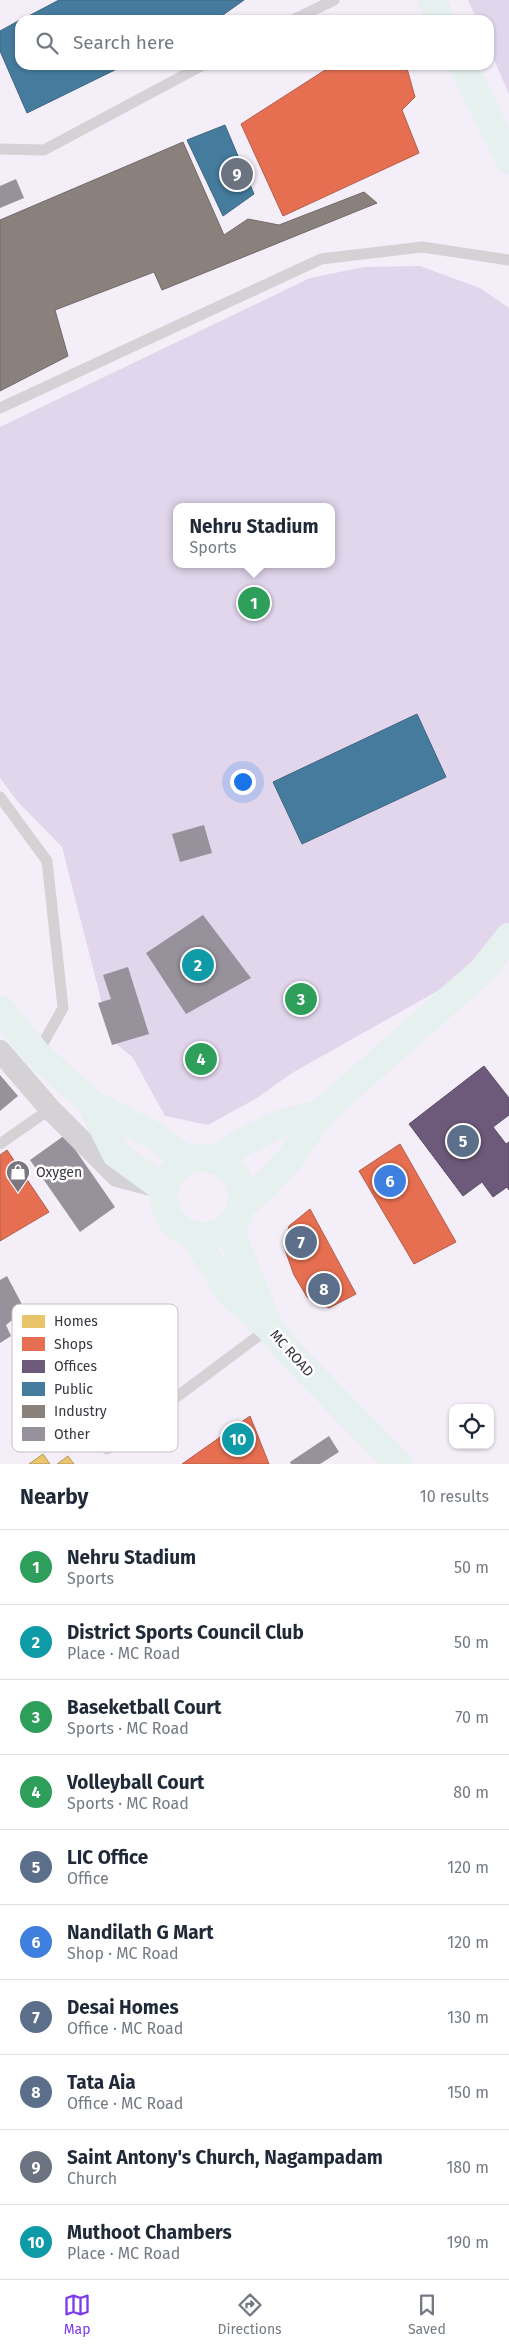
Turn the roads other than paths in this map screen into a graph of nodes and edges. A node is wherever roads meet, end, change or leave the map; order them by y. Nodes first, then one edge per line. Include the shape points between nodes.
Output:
1 (334, 0) edge
2 (432, 0) edge
3 (303, 15) edge
4 (439, 15) edge
5 (194, 70) edge
6 (465, 70) edge
7 (0, 149) edge
8 (509, 160) edge
9 (509, 260) edge
10 (0, 408) edge
11 (0, 797) edge
12 (509, 937) edge
13 (0, 1009) edge
14 (0, 1051) edge
15 (37, 1054) junction
16 (91, 1103) junction
17 (50, 1109) junction
18 (321, 1113) junction
19 (0, 1144) edge
20 (187, 1161) junction
21 (217, 1161) junction
22 (164, 1189) junction
23 (238, 1213) junction
24 (194, 1236) junction
25 (269, 1328) junction
26 (178, 1396) edge
27 (398, 1464) edge

1 - 3 lane
2 - 4 main road
5 - 7 lane via 44,150
6 - 8 main road
9 - 10 lane via 422,247 321,259
11 - 15 lane via 47,861 62,1008
12 - 18 main road via 483,970
13 - 15 main road
14 - 17 street
15 - 16 main road
16 - 20 main road via 158,1138
16 - 22 main road via 116,1154
17 - 19 lane
17 - 22 street via 117,1176
18 - 21 main road via 282,1123 239,1144
18 - 23 main road via 292,1156
20 - 21 main road via 196,1158
20 - 22 main road via 168,1177
21 - 23 main road via 237,1178 242,1191
22 - 24 main road, MC ROAD via 165,1209 170,1218 176,1227
23 - 24 main road via 226,1229 205,1237
23 - 25 main road via 234,1240
24 - 25 main road, MC ROAD via 230,1293
25 - 26 lane
25 - 27 main road, MC ROAD

